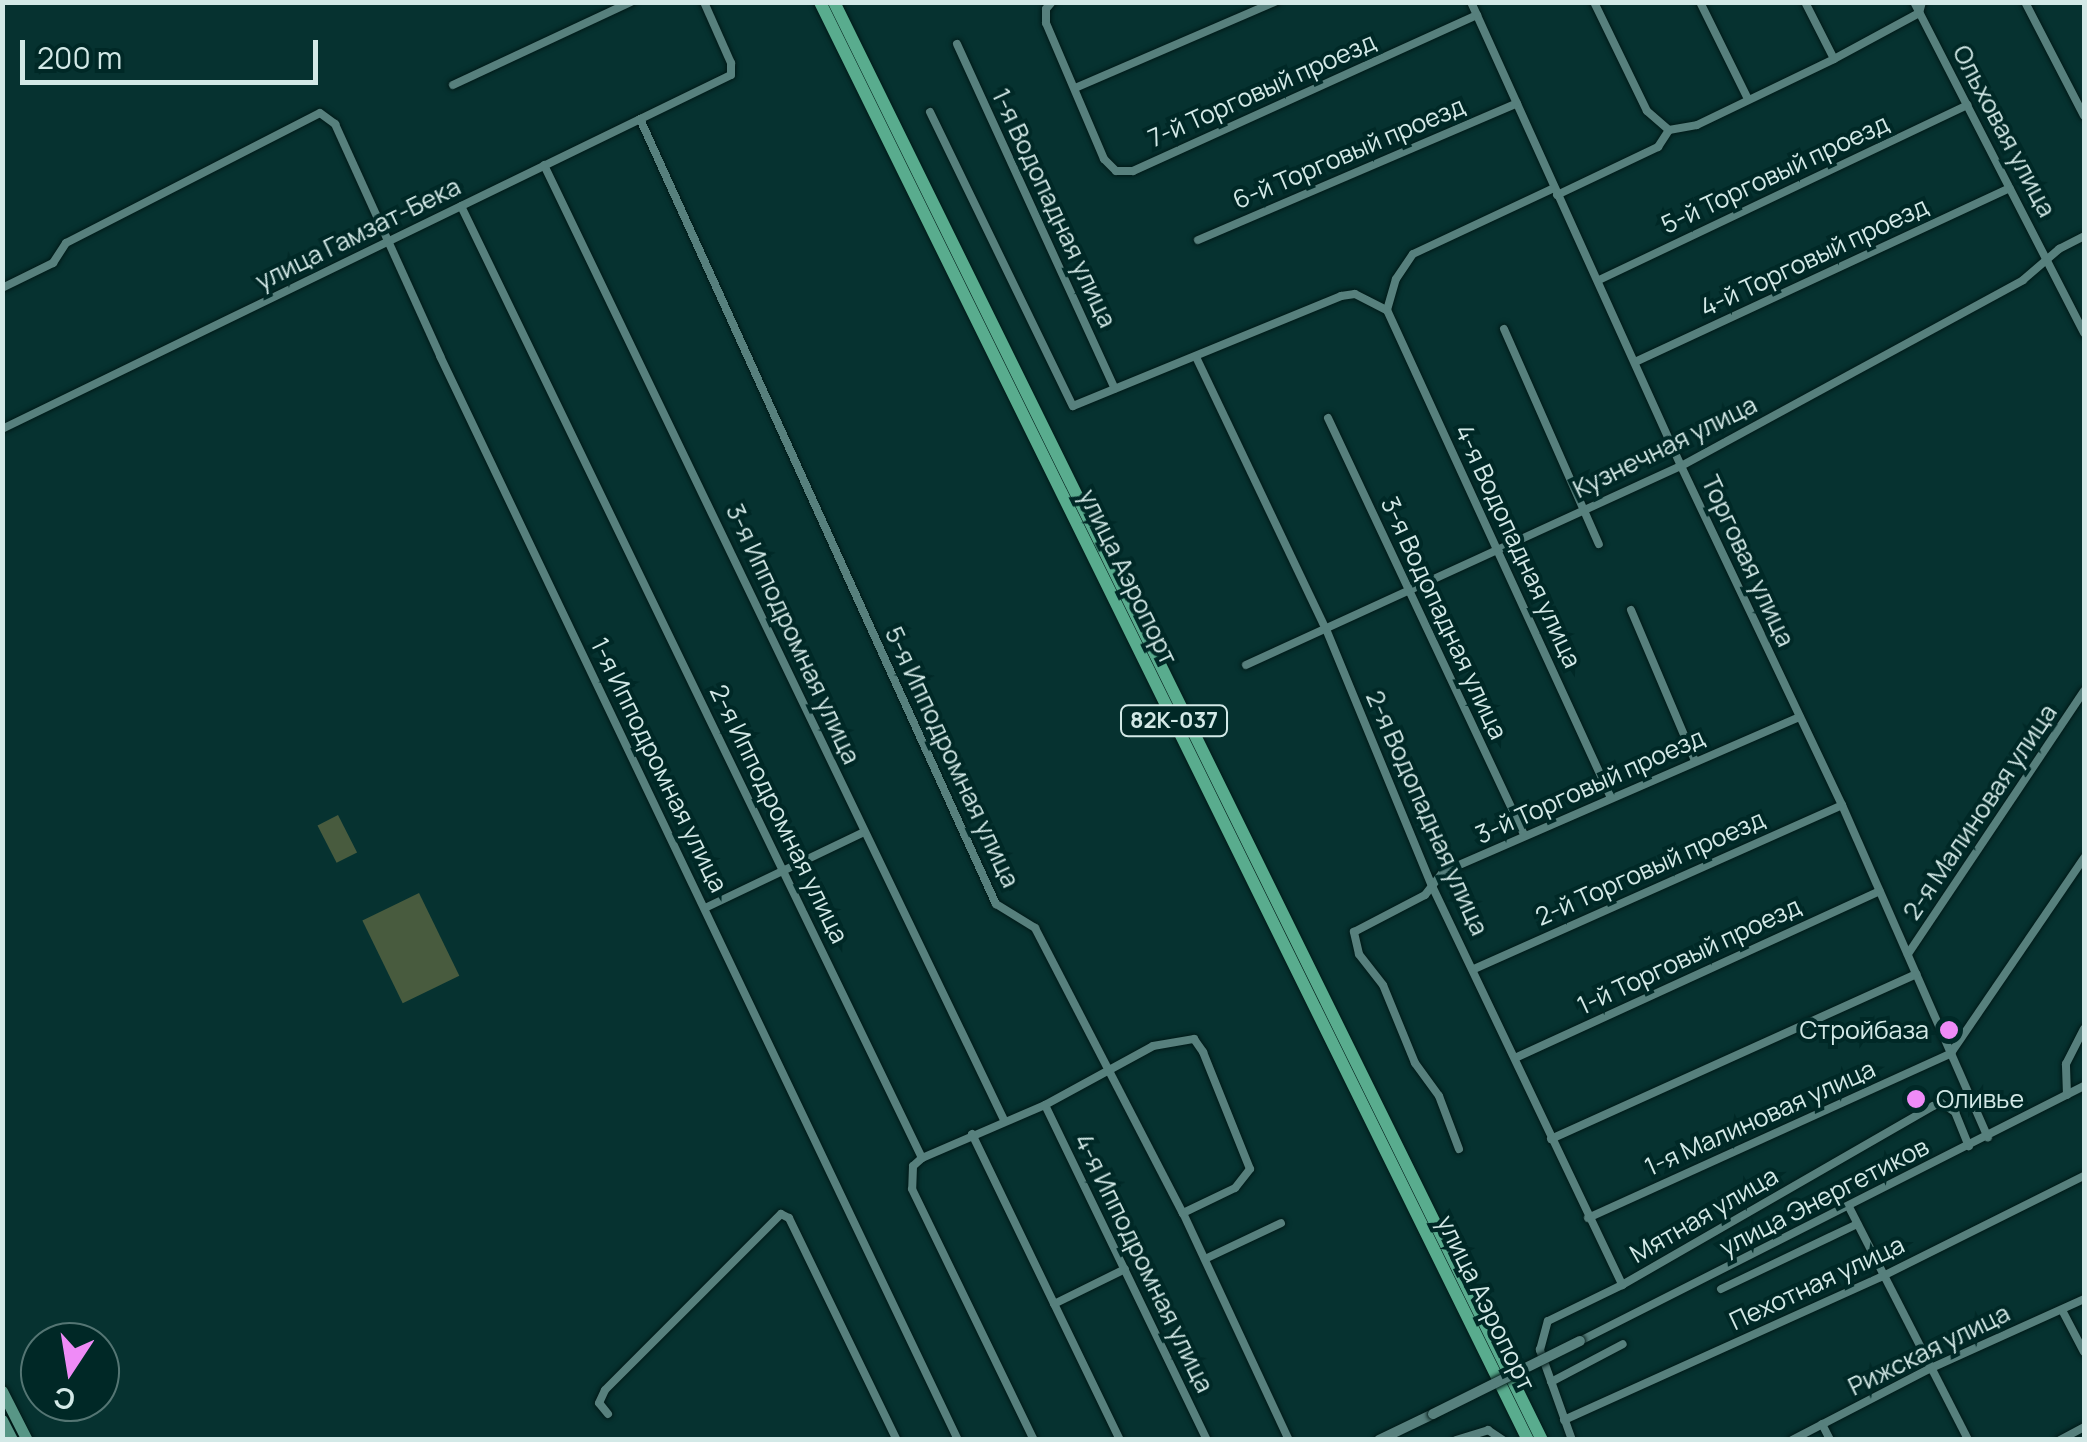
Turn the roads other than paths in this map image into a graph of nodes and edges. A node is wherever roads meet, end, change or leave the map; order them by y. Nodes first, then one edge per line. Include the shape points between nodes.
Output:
1 (631, 2) edge
2 (704, 2) edge
3 (820, 2) edge
4 (834, 2) edge
5 (1275, 2) edge
6 (1471, 2) edge
7 (1594, 2) edge
8 (1700, 2) edge
9 (1805, 2) edge
10 (1914, 2) edge
11 (1922, 2) edge
12 (2025, 2) edge
13 (1049, 6) edge
14 (1919, 13) junction
15 (1477, 15) junction
16 (957, 44) dead end
17 (1834, 59) junction
18 (453, 85) dead end
19 (1075, 88) junction
20 (1748, 99) junction
21 (1516, 104) junction
22 (1968, 105) junction
23 (930, 112) dead end
24 (2084, 116) edge
25 (640, 118) junction
26 (1670, 130) junction
27 (544, 166) junction
28 (2010, 188) junction
29 (1556, 192) junction
30 (461, 206) junction
31 (2084, 236) edge
32 (1198, 240) dead end
33 (388, 242) junction
34 (2048, 257) junction
35 (1599, 280) junction
36 (2, 288) edge
37 (1387, 310) junction
38 (1504, 329) dead end
39 (2084, 333) edge
40 (1196, 357) junction
41 (1635, 362) junction
42 (1115, 389) junction
43 (1328, 418) dead end
44 (2, 429) edge
45 (1680, 466) junction
46 (1586, 509) junction
47 (1599, 544) dead end
48 (1498, 549) junction
49 (1409, 590) junction
50 (1631, 610) dead end
51 (1326, 629) junction
52 (1246, 665) dead end
53 (2084, 691) edge
54 (1800, 718) junction
55 (1695, 761) junction
56 (1611, 798) junction
57 (1842, 805) junction
58 (864, 832) junction
59 (1524, 835) junction
60 (2084, 858) edge
61 (784, 869) junction
62 (1433, 888) junction
63 (1880, 891) junction
64 (705, 908) junction
65 (1908, 954) junction
66 (1474, 969) junction
67 (1917, 974) junction
68 (2084, 1029) edge
69 (1952, 1053) junction
70 (1515, 1058) junction
71 (1110, 1073) junction
72 (2084, 1086) edge
73 (2067, 1095) junction
74 (1045, 1105) junction
75 (1004, 1120) junction
76 (972, 1134) junction
77 (1988, 1136) junction
78 (1551, 1139) junction
79 (1969, 1146) junction
80 (1459, 1149) dead end
81 (922, 1158) junction
82 (2084, 1176) edge
83 (1849, 1206) junction
84 (1183, 1213) junction
85 (1588, 1218) junction
86 (1281, 1223) dead end
87 (1857, 1224) junction
88 (1205, 1258) junction
89 (1125, 1269) junction
90 (1881, 1277) junction
91 (1622, 1286) junction
92 (1721, 1290) dead end
93 (2084, 1299) edge
94 (1054, 1304) junction
95 (2062, 1310) junction
96 (1580, 1341) joint
97 (1623, 1344) dead end
98 (2084, 1352) edge
99 (1929, 1369) junction
100 (1551, 1382) junction
101 (2, 1392) edge
102 (608, 1414) dead end
103 (2, 1420) edge
104 (1564, 1420) junction
105 (1822, 1424) junction
106 (2084, 1427) edge
107 (12, 1440) edge
108 (26, 1440) edge
109 (897, 1440) edge
110 (958, 1440) edge
111 (1034, 1440) edge
112 (1120, 1440) edge
113 (1207, 1440) edge
114 (1289, 1440) edge
115 (1379, 1440) edge
116 (1456, 1440) edge
117 (1503, 1440) edge
118 (1528, 1440) edge
119 (1542, 1440) edge
120 (1572, 1440) edge
121 (1792, 1440) edge
122 (1830, 1440) edge
123 (1968, 1440) edge
124 (2060, 1440) edge

1 - 18 street
2 - 25 street, улица Гамзат-Бека via 731,74
3 - 118 main road, улица Аэропорт / 82К-037
4 - 119 main road, улица Аэропорт
5 - 19 street
6 - 15 street, Торговая улица
7 - 26 street via 1647,110
8 - 20 street
9 - 17 street
10 - 14 street, Ольховая улица
11 - 14 street
12 - 24 street
13 - 19 street via 1046,22
14 - 17 street
14 - 22 street, Ольховая улица
15 - 19 street, 7-й Торговый проезд via 1133,171 1116,171 1104,159
15 - 21 street, Торговая улица
16 - 42 street, 1-я Водопадная улица
17 - 20 street
20 - 26 street via 1697,125
21 - 29 street, Торговая улица
21 - 32 street, 6-й Торговый проезд
22 - 28 street, Ольховая улица
22 - 35 street, 5-й Торговый проезд
23 - 42 street via 1066,398 1084,405
25 - 27 street, улица Гамзат-Бека
25 - 71 street, 5-я Ипподромная улица via 996,904 1034,928
26 - 29 street via 1658,146
27 - 30 street, улица Гамзат-Бека
27 - 58 street, 3-я Ипподромная улица
28 - 34 street, Ольховая улица
28 - 41 street, 4-й Торговый проезд
29 - 35 street, Торговая улица
29 - 37 street via 1412,254
30 - 33 street, улица Гамзат-Бека
30 - 61 street, 2-я Ипподромная улица
31 - 34 street, Кузнечная улица
33 - 36 street, 1-я Ипподромная улица via 335,124 320,113 66,243 53,263
33 - 44 street, улица Гамзат-Бека
33 - 64 street, 1-я Ипподромная улица
34 - 39 street, Ольховая улица
34 - 45 street, Кузнечная улица via 2023,280
35 - 41 street, Торговая улица
37 - 40 street via 1356,294 1341,296
37 - 48 street, 4-я Водопадная улица
38 - 46 street
40 - 42 street
40 - 51 street, 2-я Водопадная улица
41 - 45 street, Торговая улица
43 - 49 street, 3-я Водопадная улица
45 - 46 street, Кузнечная улица
45 - 54 street, Торговая улица
46 - 47 street
46 - 48 street, Кузнечная улица
48 - 49 street, Кузнечная улица
48 - 56 street, 4-я Водопадная улица
49 - 51 street, Кузнечная улица
49 - 59 street, 3-я Водопадная улица
50 - 55 street
51 - 52 street, Кузнечная улица
51 - 62 street, 2-я Водопадная улица
53 - 65 street, 2-я Малиновая улица
54 - 55 street, 3-й Торговый проезд
54 - 57 street, Торговая улица
55 - 56 street, 3-й Торговый проезд
56 - 59 street, 3-й Торговый проезд
57 - 63 street, Торговая улица
57 - 66 street, 2-й Торговый проезд
58 - 61 street
58 - 75 street, 3-я Ипподромная улица
59 - 62 street, 3-й Торговый проезд via 1444,872
60 - 69 street
61 - 64 street
61 - 81 street, 2-я Ипподромная улица
62 - 66 street, 2-я Водопадная улица
62 - 80 street, 3-й Торговый проезд via 1354,932 1353,940 1439,1096
63 - 65 street, Торговая улица
63 - 70 street, 1-й Торговый проезд
64 - 110 street, 1-я Ипподромная улица
65 - 67 street, Торговая улица
66 - 70 street, 2-я Водопадная улица
67 - 69 street, Торговая улица
67 - 78 street
68 - 73 street via 2066,1064
69 - 77 street, Торговая улица
69 - 85 street, 1-я Малиновая улица
70 - 78 street, 2-я Водопадная улица
71 - 74 street
71 - 84 street, 5-я Ипподромная улица
71 - 84 street via 1168,1040 1200,1044 1250,1169 1235,1188
72 - 73 street, улица Энергетиков
73 - 77 street, улица Энергетиков
74 - 75 street
74 - 89 street, 4-я Ипподромная улица
75 - 76 street
76 - 81 street
76 - 94 street
77 - 79 street, улица Энергетиков
78 - 85 street, 2-я Водопадная улица
79 - 83 street, улица Энергетиков
79 - 91 street, Мятная улица via 1955,1112 1933,1106
81 - 111 street, 2-я Ипподромная улица via 913,1166 912,1188
82 - 90 street, Пехотная улица
83 - 87 street
83 - 96 street, улица Энергетиков
84 - 88 street, 5-я Ипподромная улица
85 - 91 street, 2-я Водопадная улица
86 - 88 street
87 - 90 street
87 - 92 street
88 - 114 street, 5-я Ипподромная улица
89 - 94 street
89 - 113 street, 4-я Ипподромная улица
90 - 99 street
90 - 104 street, Пехотная улица
91 - 100 street, Мятная улица via 1548,1321 1540,1350
93 - 95 street, Рижская улица
94 - 112 street
95 - 98 street
95 - 99 street, Рижская улица
96 - 115 street, bridge
97 - 100 street
99 - 105 street, Рижская улица
99 - 123 street
100 - 104 street, Мятная улица
101 - 108 main road
102 - 109 street via 599,1402 605,1390 781,1214 789,1218
103 - 107 main road
104 - 120 street, Мятная улица
105 - 121 street, Рижская улица
105 - 122 street
106 - 124 street
116 - 117 street via 1488,1430

